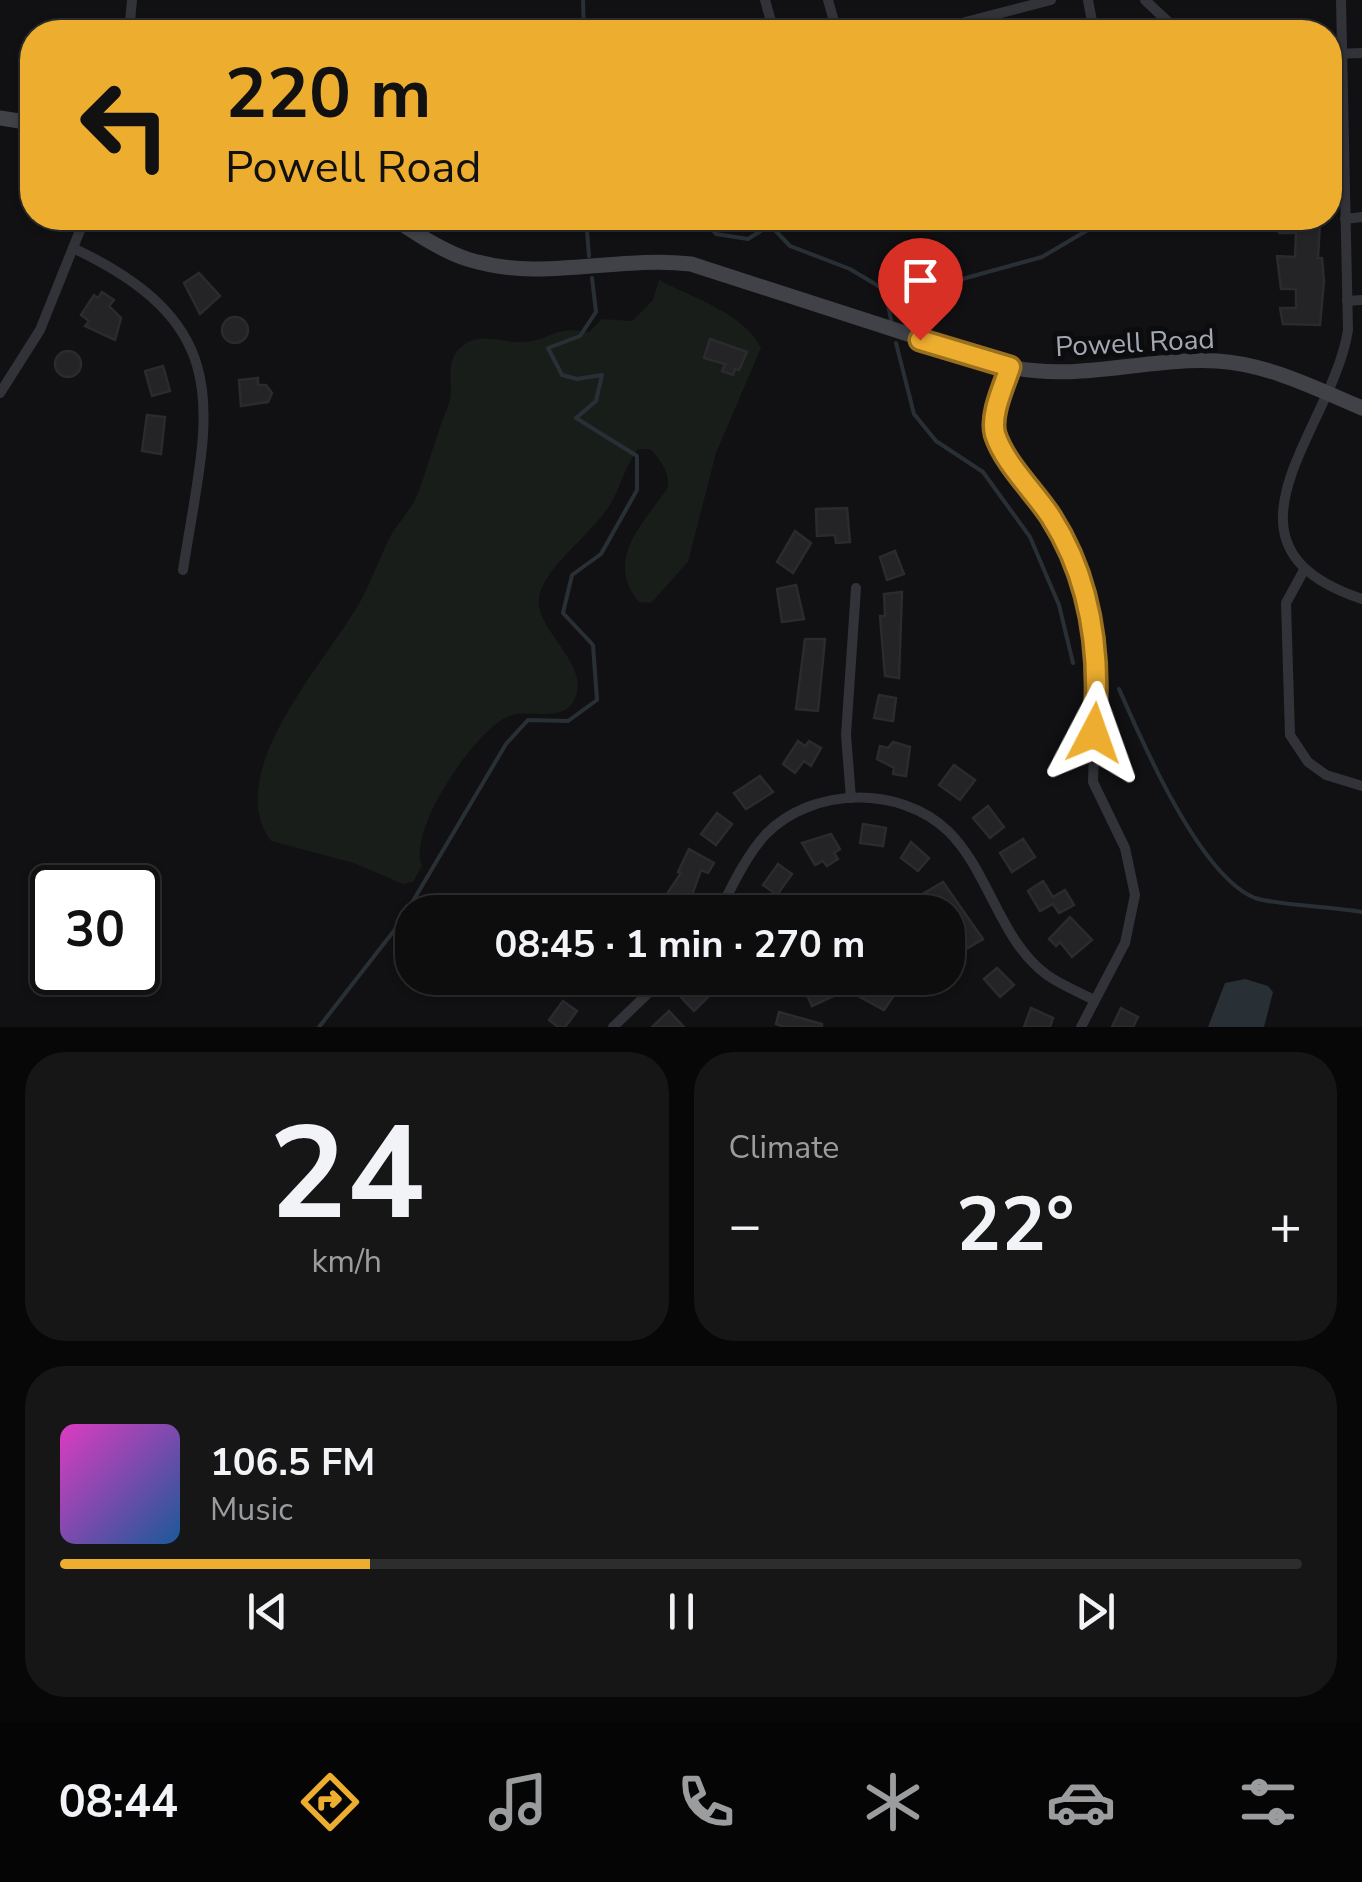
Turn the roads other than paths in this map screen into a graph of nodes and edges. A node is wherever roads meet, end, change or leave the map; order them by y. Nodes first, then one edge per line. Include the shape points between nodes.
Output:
1 (1051, 0) edge
2 (1145, 0) edge
3 (974, 20) edge
4 (1166, 20) edge
5 (1342, 164) edge
6 (1362, 218) edge
7 (1345, 219) junction
8 (80, 230) edge
9 (413, 230) edge
10 (73, 248) junction
11 (1362, 300) edge
12 (1347, 301) junction
13 (1010, 367) junction
14 (1324, 392) junction
15 (0, 393) edge
16 (1362, 408) edge
17 (183, 570) dead end
18 (1304, 570) junction
19 (856, 588) dead end
20 (1362, 600) edge
21 (1362, 786) edge
22 (850, 798) junction
23 (729, 895) edge
24 (646, 995) edge
25 (1094, 1000) junction
26 (612, 1027) edge
27 (1081, 1027) edge

1 - 3 street
2 - 4 street
5 - 7 street
6 - 7 street
7 - 12 street
8 - 10 street
9 - 13 street, Powell Road via 449,252 506,268 660,262 710,268
10 - 15 street via 30,350
10 - 17 street via 122,271 150,294 202,376 207,414
11 - 12 street
12 - 14 street via 1345,346
13 - 14 street, Powell Road via 1054,372 1215,361 1252,366
13 - 25 street via 996,438 1054,520 1082,587 1098,665 1093,782 1125,848 1135,894 1124,943
14 - 16 street, Powell Road
14 - 18 street via 1282,500 1281,524
18 - 20 street
18 - 21 street via 1286,603 1290,735 1326,775
19 - 22 street via 846,735
22 - 23 street via 810,806 768,832
22 - 25 street via 904,805 945,828 1036,964
24 - 26 street
25 - 27 street

